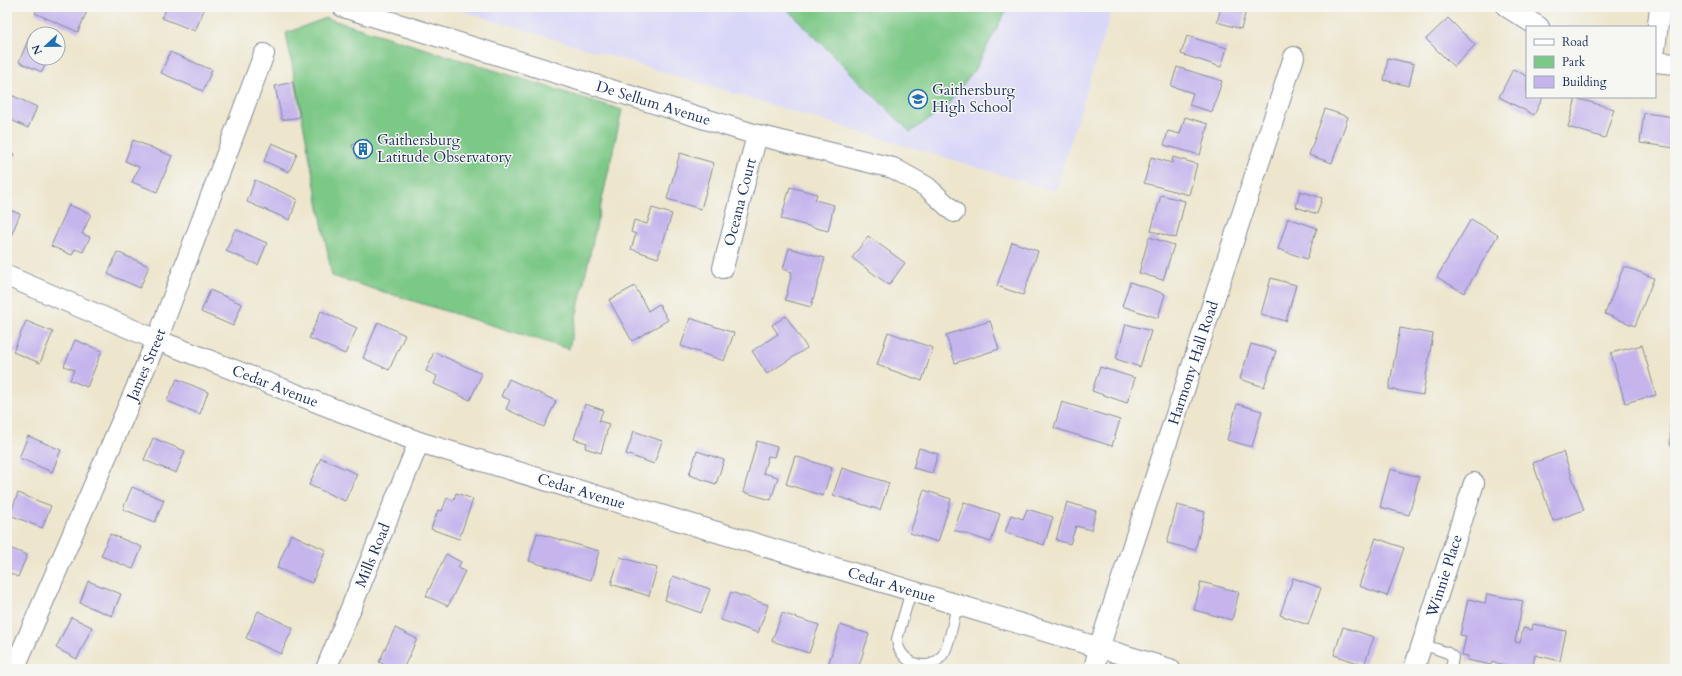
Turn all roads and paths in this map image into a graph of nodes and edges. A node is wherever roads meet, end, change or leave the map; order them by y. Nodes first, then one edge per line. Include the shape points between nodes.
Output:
1 (343, 7) edge
2 (1507, 7) edge
3 (1660, 7) edge
4 (1537, 26) edge
5 (1656, 41) edge
6 (264, 54) dead end
7 (1294, 57) dead end
8 (1656, 62) edge
9 (1675, 64) edge
10 (757, 135) junction
11 (954, 212) dead end
12 (723, 268) dead end
13 (7, 276) edge
14 (157, 340) junction
15 (419, 442) junction
16 (1474, 483) dead end
17 (911, 591) junction
18 (957, 605) junction
19 (1422, 644) junction
20 (1099, 648) junction
21 (14, 669) edge
22 (326, 669) edge
23 (1094, 669) edge
24 (1170, 669) edge
25 (1414, 669) edge
26 (1451, 669) edge

1 - 10 street, De Sellum Avenue
2 - 4 street
3 - 5 street
6 - 14 street, James Street
7 - 20 street, Harmony Hall Road
8 - 9 street
10 - 11 street, De Sellum Avenue via 893,168 927,187
10 - 12 street, Oceana Court
13 - 14 street, Cedar Avenue
14 - 15 street, Cedar Avenue
14 - 21 street, James Street
15 - 17 street, Cedar Avenue
15 - 22 street, Mills Road
16 - 19 street, Winnie Place
17 - 18 street, Cedar Avenue
17 - 18 lane via 897,645 903,656 914,664 931,663 944,653
18 - 20 street, Cedar Avenue
19 - 25 street, Winnie Place
19 - 26 lane via 1448,652 1453,657
20 - 23 street, Harmony Hall Road
20 - 24 street, Cedar Avenue

